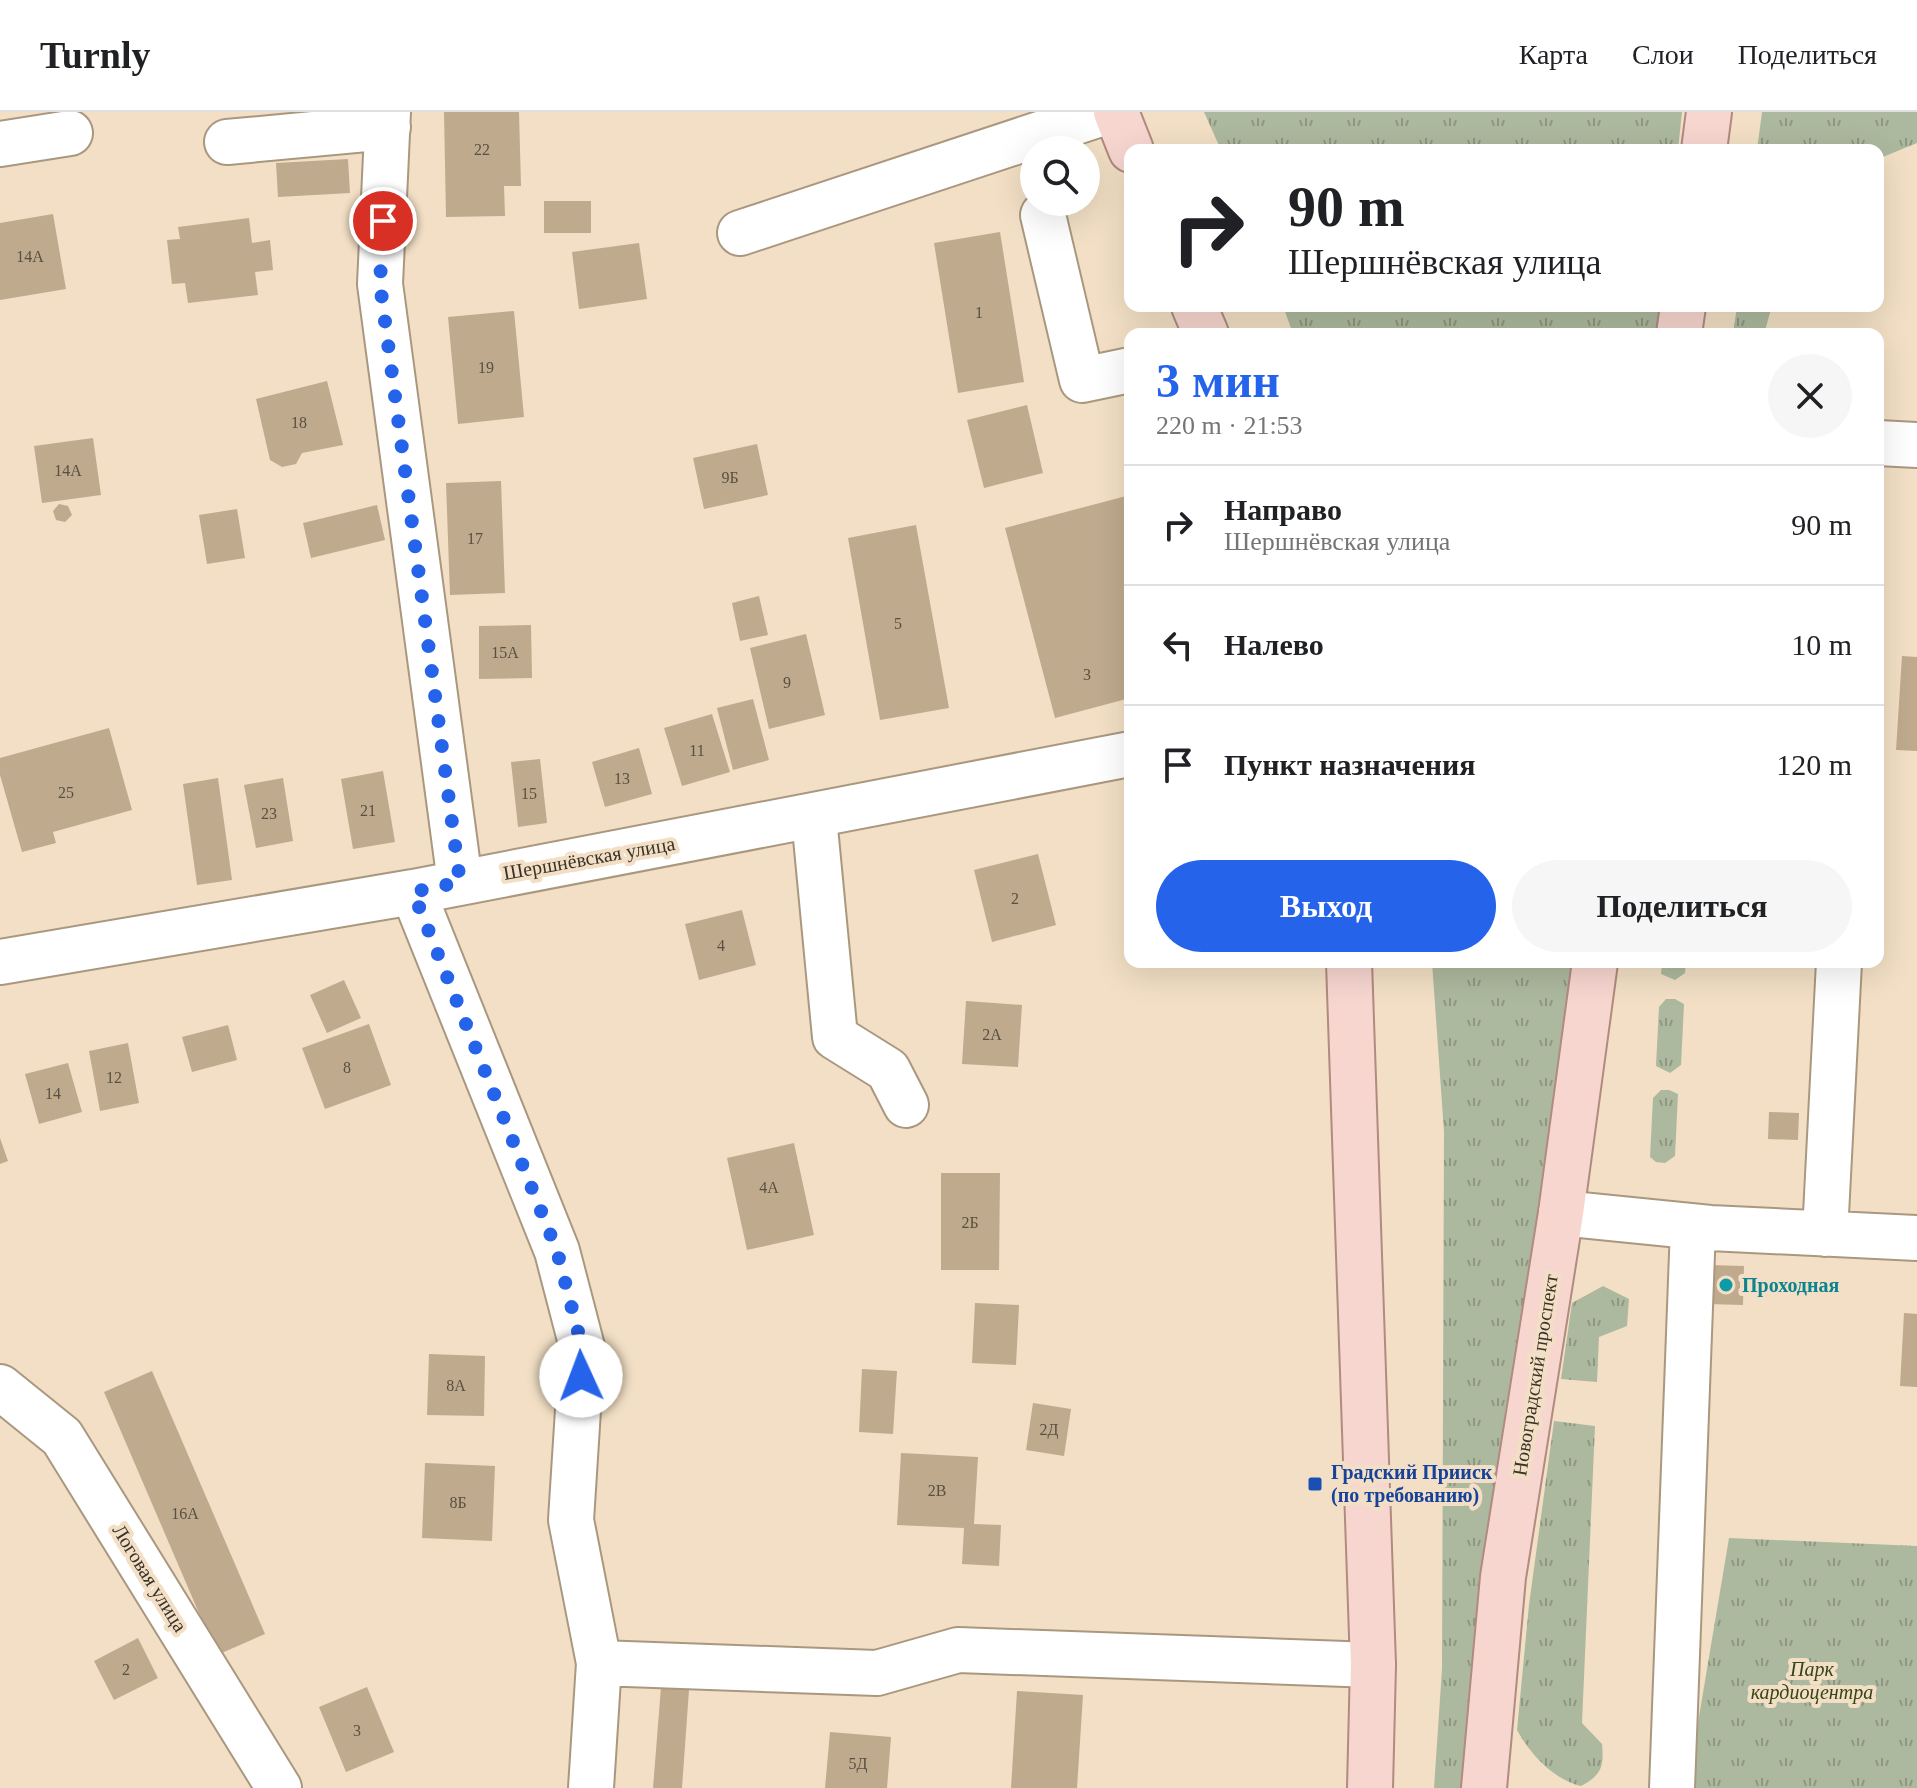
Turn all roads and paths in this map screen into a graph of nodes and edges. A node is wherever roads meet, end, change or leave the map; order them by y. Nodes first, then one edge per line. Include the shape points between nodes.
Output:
1 (1106, 112) edge
2 (1116, 112) edge
3 (1709, 112) edge
4 (388, 120) edge
5 (70, 133) dead end
6 (227, 142) dead end
7 (0, 144) edge
8 (1129, 144) edge
9 (1705, 144) edge
10 (1043, 216) edge
11 (740, 233) dead end
12 (1124, 371) edge
13 (1884, 443) edge
14 (1917, 445) edge
15 (1124, 755) edge
16 (814, 817) junction
17 (460, 882) junction
18 (413, 892) junction
19 (0, 962) edge
20 (1349, 968) edge
21 (1594, 968) edge
22 (1839, 968) edge
23 (906, 1105) dead end
24 (1561, 1213) junction
25 (1693, 1227) junction
26 (1825, 1234) junction
27 (1917, 1238) edge
28 (0, 1387) edge
29 (599, 1663) junction
30 (1373, 1665) junction
31 (279, 1788) edge
32 (591, 1788) edge
33 (1370, 1788) edge
34 (1484, 1788) edge
35 (1672, 1788) edge

1 - 11 street
2 - 8 main road
3 - 9 main road
4 - 6 street
4 - 17 street via 380,284
5 - 7 street
10 - 12 street via 1082,380
13 - 14 street
15 - 16 street, Шершнёвская улица
16 - 17 street, Шершнёвская улица
16 - 23 street via 835,1037 888,1070
17 - 18 street, Шершнёвская улица
18 - 19 street, Шершнёвская улица
18 - 29 street via 557,1251 582,1347 571,1520
20 - 30 main road
21 - 24 main road, Новоградский проспект
22 - 26 street
24 - 25 street
24 - 34 main road, Новоградский проспект via 1503,1577
25 - 26 street
25 - 35 street
26 - 27 street
28 - 31 street, Логовая улица via 62,1437
29 - 30 street via 877,1673 958,1650
29 - 32 street
30 - 33 main road

